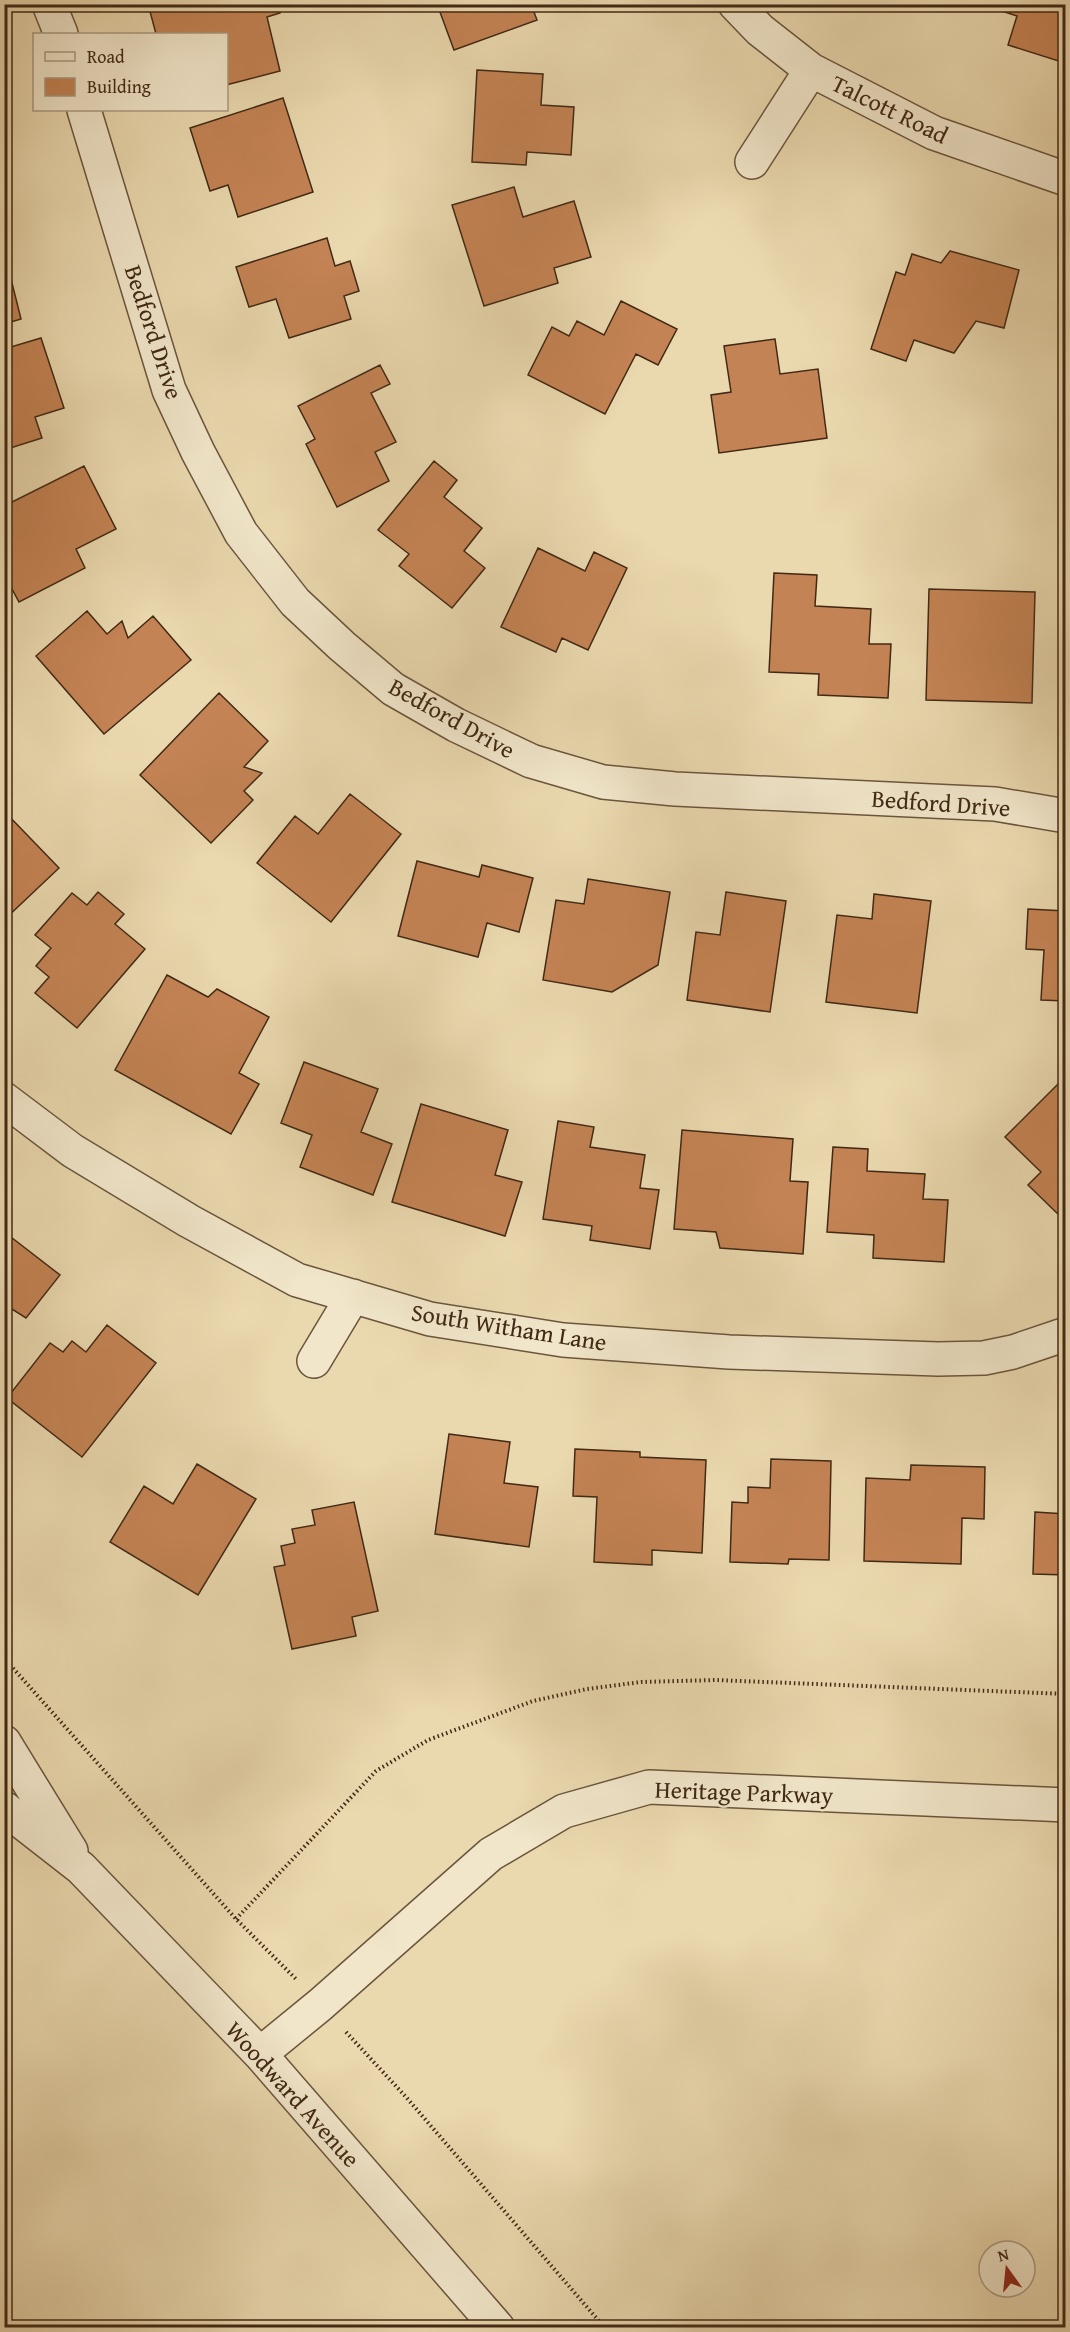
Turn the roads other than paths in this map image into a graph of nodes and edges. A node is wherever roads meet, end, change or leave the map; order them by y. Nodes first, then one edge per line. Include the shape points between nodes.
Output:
1 (50, 4) edge
2 (735, 4) edge
3 (61, 33) edge
4 (811, 70) junction
5 (84, 111) edge
6 (752, 162) dead end
7 (1065, 179) edge
8 (1065, 816) edge
9 (4, 1099) edge
10 (353, 1296) junction
11 (1065, 1334) edge
12 (314, 1361) dead end
13 (4, 1742) edge
14 (1065, 1805) edge
15 (4, 1808) edge
16 (81, 1868) junction
17 (260, 2054) junction
18 (498, 2328) edge

1 - 3 street
2 - 4 street, Talcott Road via 760,30
4 - 6 street
4 - 7 street, Talcott Road via 934,133
5 - 8 street, Bedford Drive via 169,390 241,533 295,602 393,689 531,761 603,782 995,804
9 - 10 street, South Witham Lane via 73,1151 189,1221 297,1280
10 - 11 street, South Witham Lane via 430,1319 563,1340 729,1352 984,1358
10 - 12 street
13 - 16 street, Woodward Avenue
14 - 17 street, Heritage Parkway via 649,1787 564,1811 491,1854
15 - 16 street, Woodward Avenue
16 - 17 street, Woodward Avenue
17 - 18 street, Woodward Avenue

